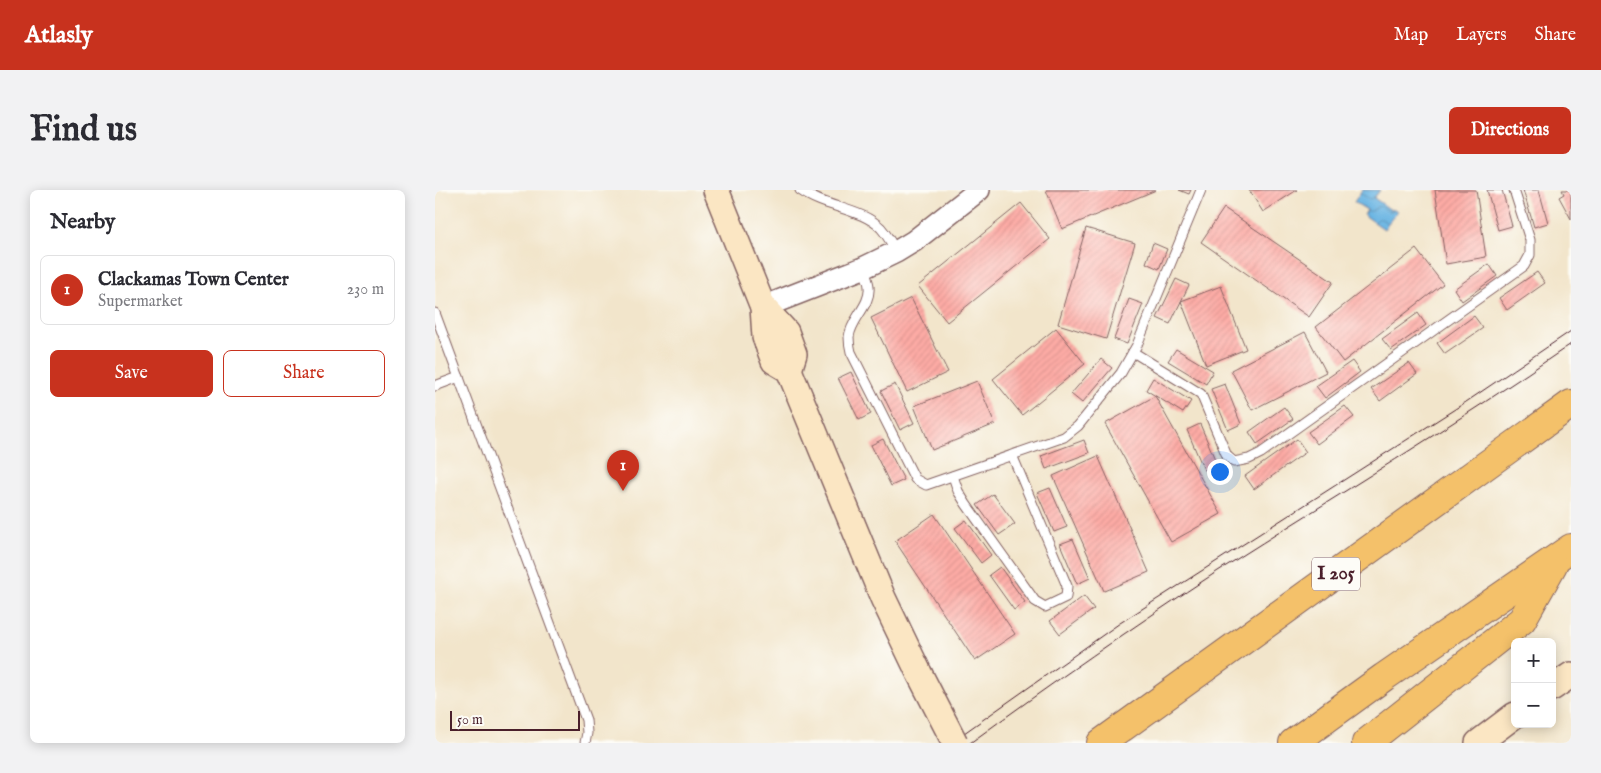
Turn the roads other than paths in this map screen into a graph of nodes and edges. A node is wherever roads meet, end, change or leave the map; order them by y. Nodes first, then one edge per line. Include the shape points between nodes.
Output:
1 (716, 190) edge
2 (800, 190) edge
3 (979, 190) edge
4 (1201, 190) edge
5 (1514, 190) edge
6 (896, 252) junction
7 (863, 268) junction
8 (763, 307) junction
9 (435, 313) edge
10 (1133, 352) junction
11 (459, 377) junction
12 (435, 386) edge
13 (1571, 404) edge
14 (1012, 455) junction
15 (953, 476) junction
16 (1564, 553) edge
17 (1571, 675) edge
18 (1556, 685) edge
19 (1511, 718) edge
20 (585, 743) edge
21 (955, 743) edge
22 (1101, 743) edge
23 (1293, 743) edge
24 (1366, 743) edge
25 (1479, 743) edge

1 - 8 main road
2 - 6 lane via 812,198 866,217 881,229
3 - 6 street
4 - 10 lane
5 - 10 lane via 1530,240 1530,254 1524,266 1249,459 1234,462 1227,456 1201,394
6 - 7 street
7 - 8 street
7 - 15 lane via 869,292 849,336 851,352 915,479 926,485
8 - 21 main road, bridge via 786,332 795,354 789,370 883,598
9 - 11 lane
10 - 14 lane via 1121,373 1078,426 1064,437
11 - 12 lane
11 - 20 lane via 586,720
13 - 22 highway, I 205
14 - 15 lane
14 - 15 lane via 1067,586 1066,596 1045,607 1035,601 966,504
16 - 23 highway
16 - 24 highway via 1522,620
17 - 18 main road
19 - 25 main road

